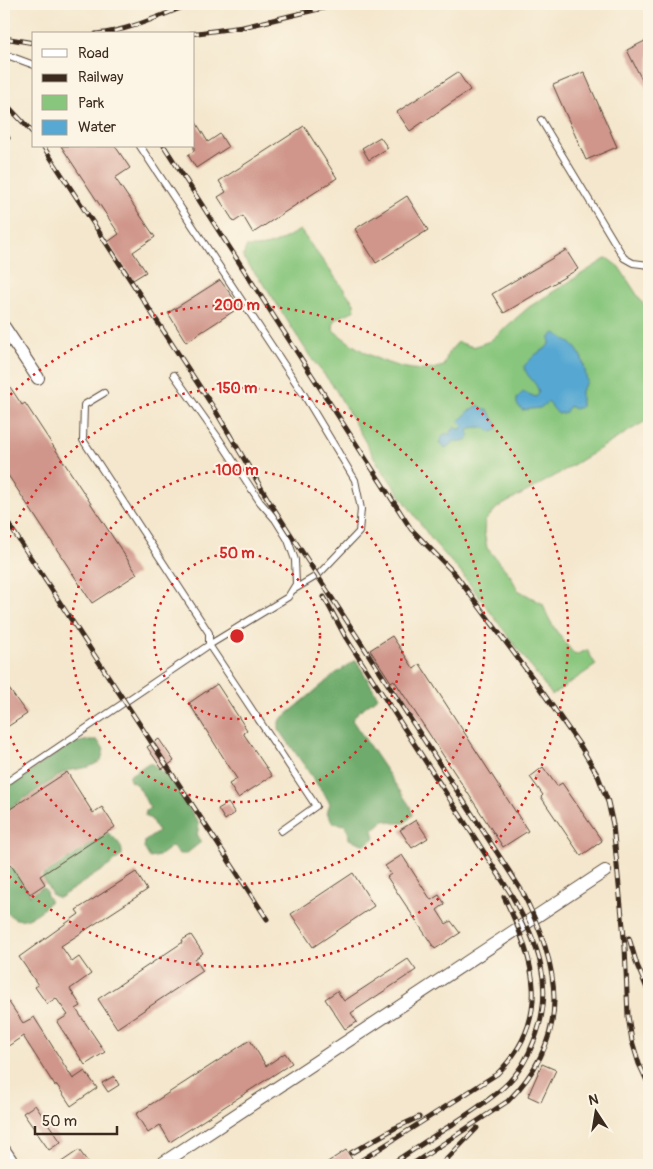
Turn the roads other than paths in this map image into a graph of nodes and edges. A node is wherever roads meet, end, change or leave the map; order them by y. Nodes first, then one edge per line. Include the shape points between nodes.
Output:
1 (4, 54) edge
2 (32, 63) edge
3 (541, 120) dead end
4 (141, 148) edge
5 (649, 265) edge
6 (4, 327) edge
7 (174, 375) dead end
8 (38, 378) dead end
9 (104, 393) dead end
10 (292, 591) junction
11 (209, 645) junction
12 (4, 784) edge
13 (280, 831) dead end
14 (605, 871) dead end
15 (4, 1150) edge
16 (14, 1165) edge
17 (160, 1165) edge

1 - 2 lane
3 - 5 lane via 624,258
4 - 10 lane via 304,395 355,480 361,509 359,532 318,575
6 - 8 street
7 - 10 lane via 288,540 295,560 296,584
9 - 11 lane via 84,405 83,440 209,633
10 - 11 lane via 288,597
11 - 12 lane
11 - 13 lane via 316,806
14 - 17 street
15 - 16 street

